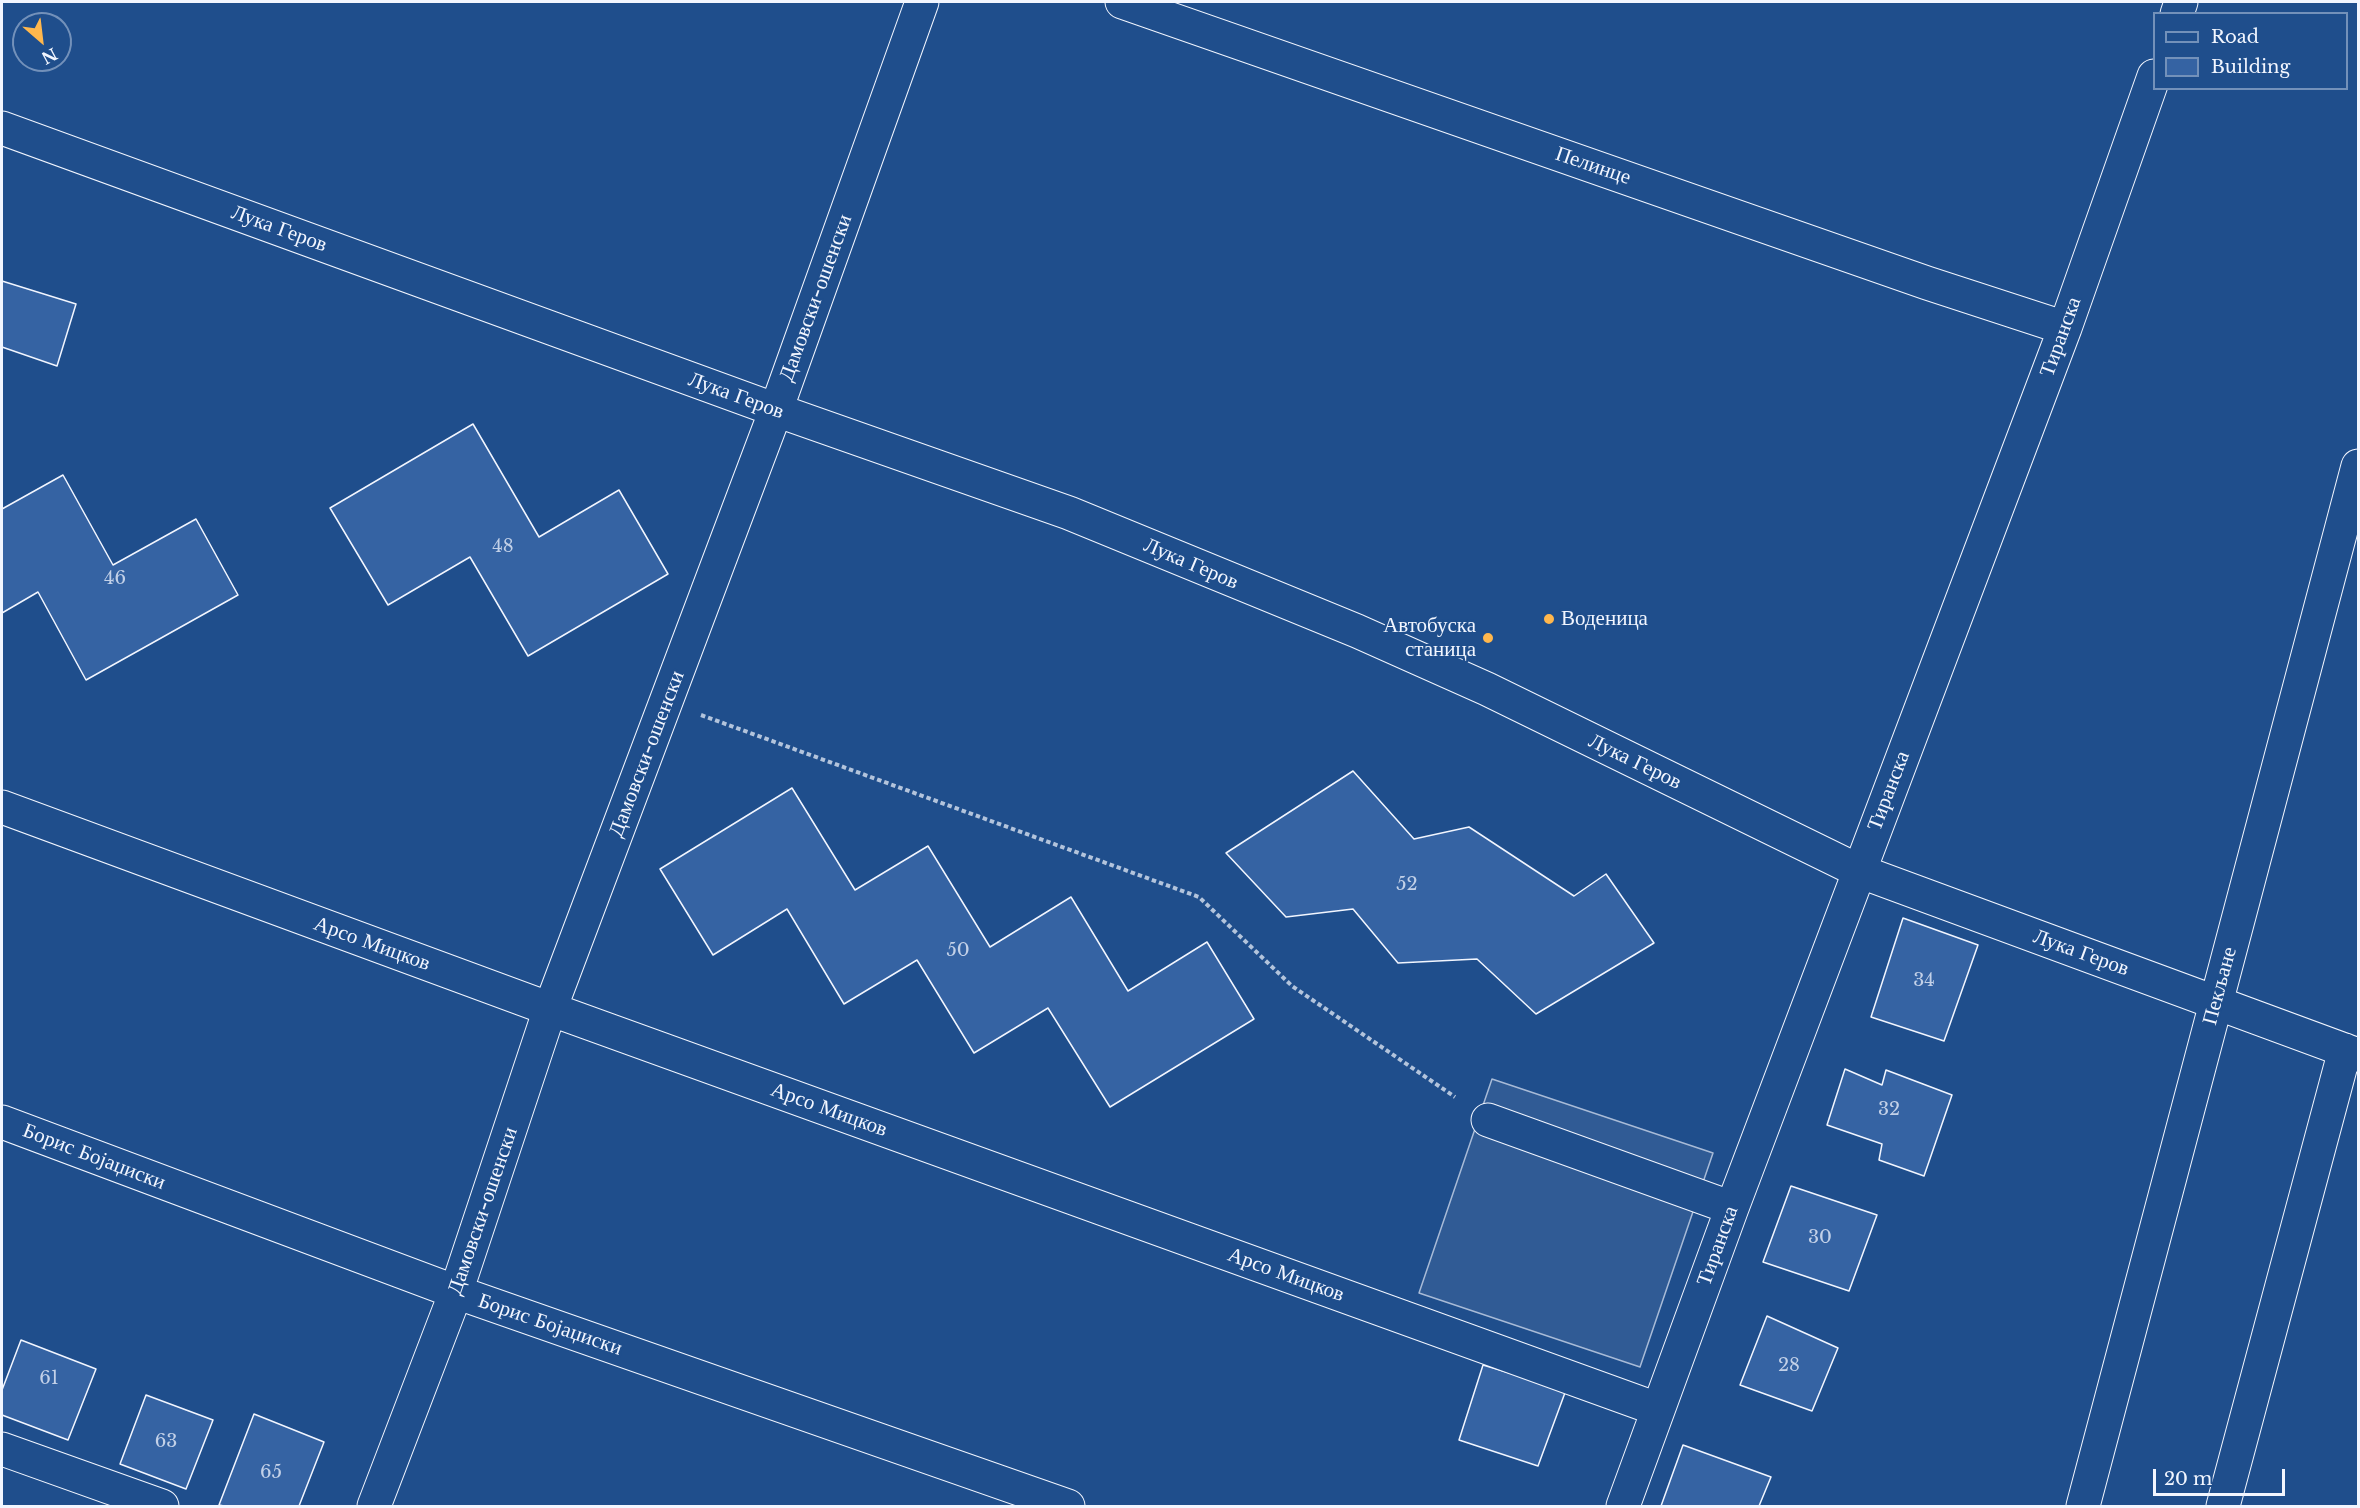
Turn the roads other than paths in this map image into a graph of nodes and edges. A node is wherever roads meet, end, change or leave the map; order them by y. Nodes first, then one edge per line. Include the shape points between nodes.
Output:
1 (922, 2) edge
2 (1122, 2) edge
3 (2153, 79) edge
4 (2, 128) edge
5 (2065, 328) junction
6 (776, 410) junction
7 (2358, 466) edge
8 (2, 807) edge
9 (1859, 871) junction
10 (2216, 1002) junction
11 (550, 1009) junction
12 (2352, 1053) edge
13 (1488, 1120) road end
14 (2, 1122) edge
15 (1732, 1208) junction
16 (456, 1292) junction
17 (1657, 1409) junction
18 (2, 1449) edge
19 (162, 1506) edge
20 (374, 1506) edge
21 (1068, 1506) edge
22 (1623, 1506) edge
23 (2083, 1506) edge
24 (2223, 1506) edge

1 - 6 street, Дамовски-ошенски
2 - 5 street, Пелинце
3 - 5 street, Тиранска
4 - 6 street, Лука Геров
5 - 9 street, Тиранска
6 - 9 street, Лука Геров via 1069,513 1357,631 1487,689
6 - 11 street, Дамовски-ошенски
7 - 10 street, Пекљане
8 - 11 street, Арсо Мицков
9 - 10 street, Лука Геров
9 - 15 street, Тиранска
10 - 12 street, Лука Геров
10 - 23 street, Пекљане
11 - 16 street, Дамовски-ошенски
11 - 17 street, Арсо Мицков
12 - 24 street
13 - 15 street
14 - 16 street, Борис Бојаџиски
15 - 17 street, Тиранска
16 - 20 street, Дамовски-ошенски
16 - 21 street, Борис Бојаџиски
17 - 22 street, Тиранска
18 - 19 street

